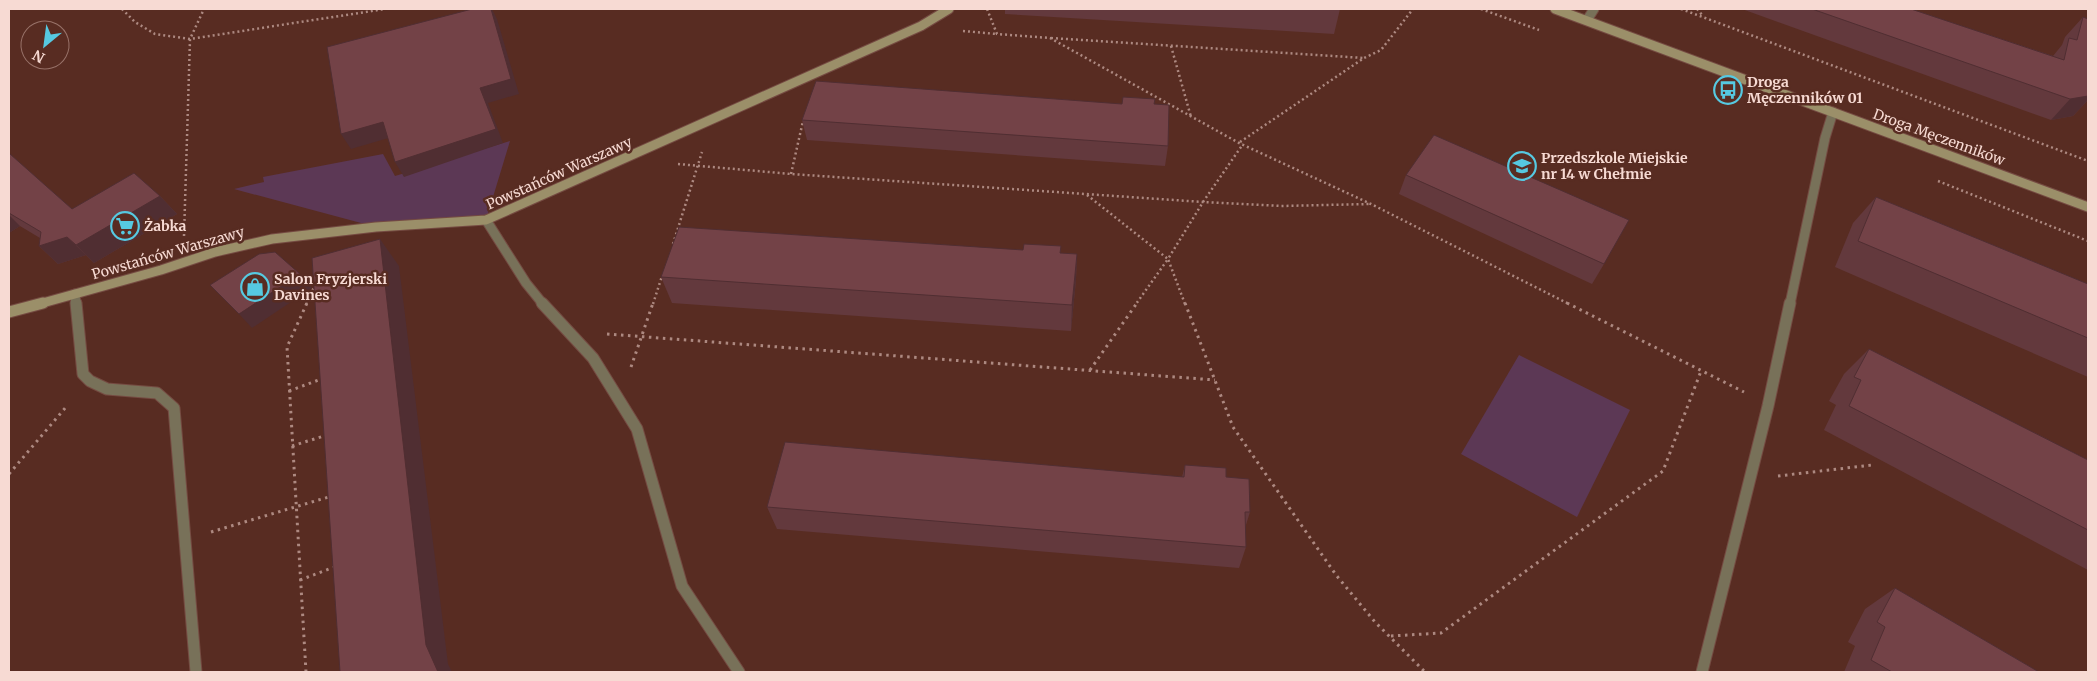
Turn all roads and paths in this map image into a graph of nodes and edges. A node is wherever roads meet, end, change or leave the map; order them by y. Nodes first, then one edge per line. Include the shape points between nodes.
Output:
1 (122, 9) edge
2 (204, 9) edge
3 (385, 9) edge
4 (949, 9) edge
5 (987, 9) edge
6 (1413, 9) edge
7 (1555, 9) edge
8 (1594, 9) edge
9 (1681, 9) edge
10 (1697, 9) edge
11 (1703, 17) junction
12 (1587, 20) junction
13 (962, 31) dead end
14 (997, 34) junction
15 (1050, 38) junction
16 (190, 39) junction
17 (1171, 46) junction
18 (1364, 58) junction
19 (1833, 112) junction
20 (1191, 118) junction
21 (1241, 143) junction
22 (703, 149) dead end
23 (2088, 161) edge
24 (674, 164) dead end
25 (698, 166) junction
26 (1086, 195) junction
27 (1203, 202) junction
28 (1371, 204) junction
29 (2088, 207) edge
30 (486, 220) junction
31 (671, 251) edge
32 (1168, 259) junction
33 (183, 262) junction
34 (664, 270) edge
35 (318, 278) edge
36 (75, 294) junction
37 (9, 312) edge
38 (598, 334) dead end
39 (643, 336) junction
40 (1090, 370) junction
41 (1701, 370) junction
42 (630, 371) dead end
43 (332, 375) edge
44 (1215, 380) junction
45 (289, 391) junction
46 (1768, 406) junction
47 (66, 407) dead end
48 (328, 434) edge
49 (292, 446) junction
50 (1872, 465) dead end
51 (9, 474) edge
52 (1777, 476) dead end
53 (341, 493) edge
54 (296, 505) junction
55 (184, 540) junction
56 (347, 562) edge
57 (300, 580) junction
58 (1390, 636) junction
59 (196, 672) edge
60 (306, 672) edge
61 (739, 672) edge
62 (1425, 672) edge
63 (1702, 672) edge

1 - 16 path via 154,34
2 - 16 path
3 - 16 path
4 - 30 street, Powstańców Warszawy via 913,30
5 - 14 path
6 - 18 path via 1380,50
7 - 12 street, Droga Męczenników
8 - 12 street
9 - 11 path
10 - 11 path
11 - 23 path
12 - 19 street, Droga Męczenników
13 - 14 path
14 - 15 path
15 - 17 path
15 - 20 path
16 - 33 path
17 - 18 path
17 - 20 path
18 - 21 path
19 - 29 street, Droga Męczenników
19 - 46 street
20 - 21 path
21 - 27 path
21 - 28 path
22 - 25 path
24 - 25 path
25 - 26 path
25 - 31 path
26 - 27 path
26 - 32 path
27 - 28 path via 1281,206
27 - 32 path
28 - 41 path
30 - 33 street, Powstańców Warszawy via 376,227 272,239
30 - 61 street via 526,283 593,358 637,429 682,586
32 - 40 path
32 - 44 path
33 - 36 street, Powstańców Warszawy
34 - 39 path
35 - 45 path via 287,347
36 - 37 street, Powstańców Warszawy
36 - 55 street via 83,374 88,381 109,390 157,393 174,408
38 - 39 path
39 - 40 path
39 - 42 path
40 - 44 path
41 - 46 path
41 - 58 path via 1663,471 1441,633
43 - 45 path
44 - 58 path via 1233,427 1336,575
45 - 49 path
46 - 63 street
47 - 51 path
48 - 49 path
49 - 54 path
50 - 52 path
53 - 54 path
54 - 55 path
54 - 57 path
55 - 59 street
56 - 57 path
57 - 60 path
58 - 62 path

